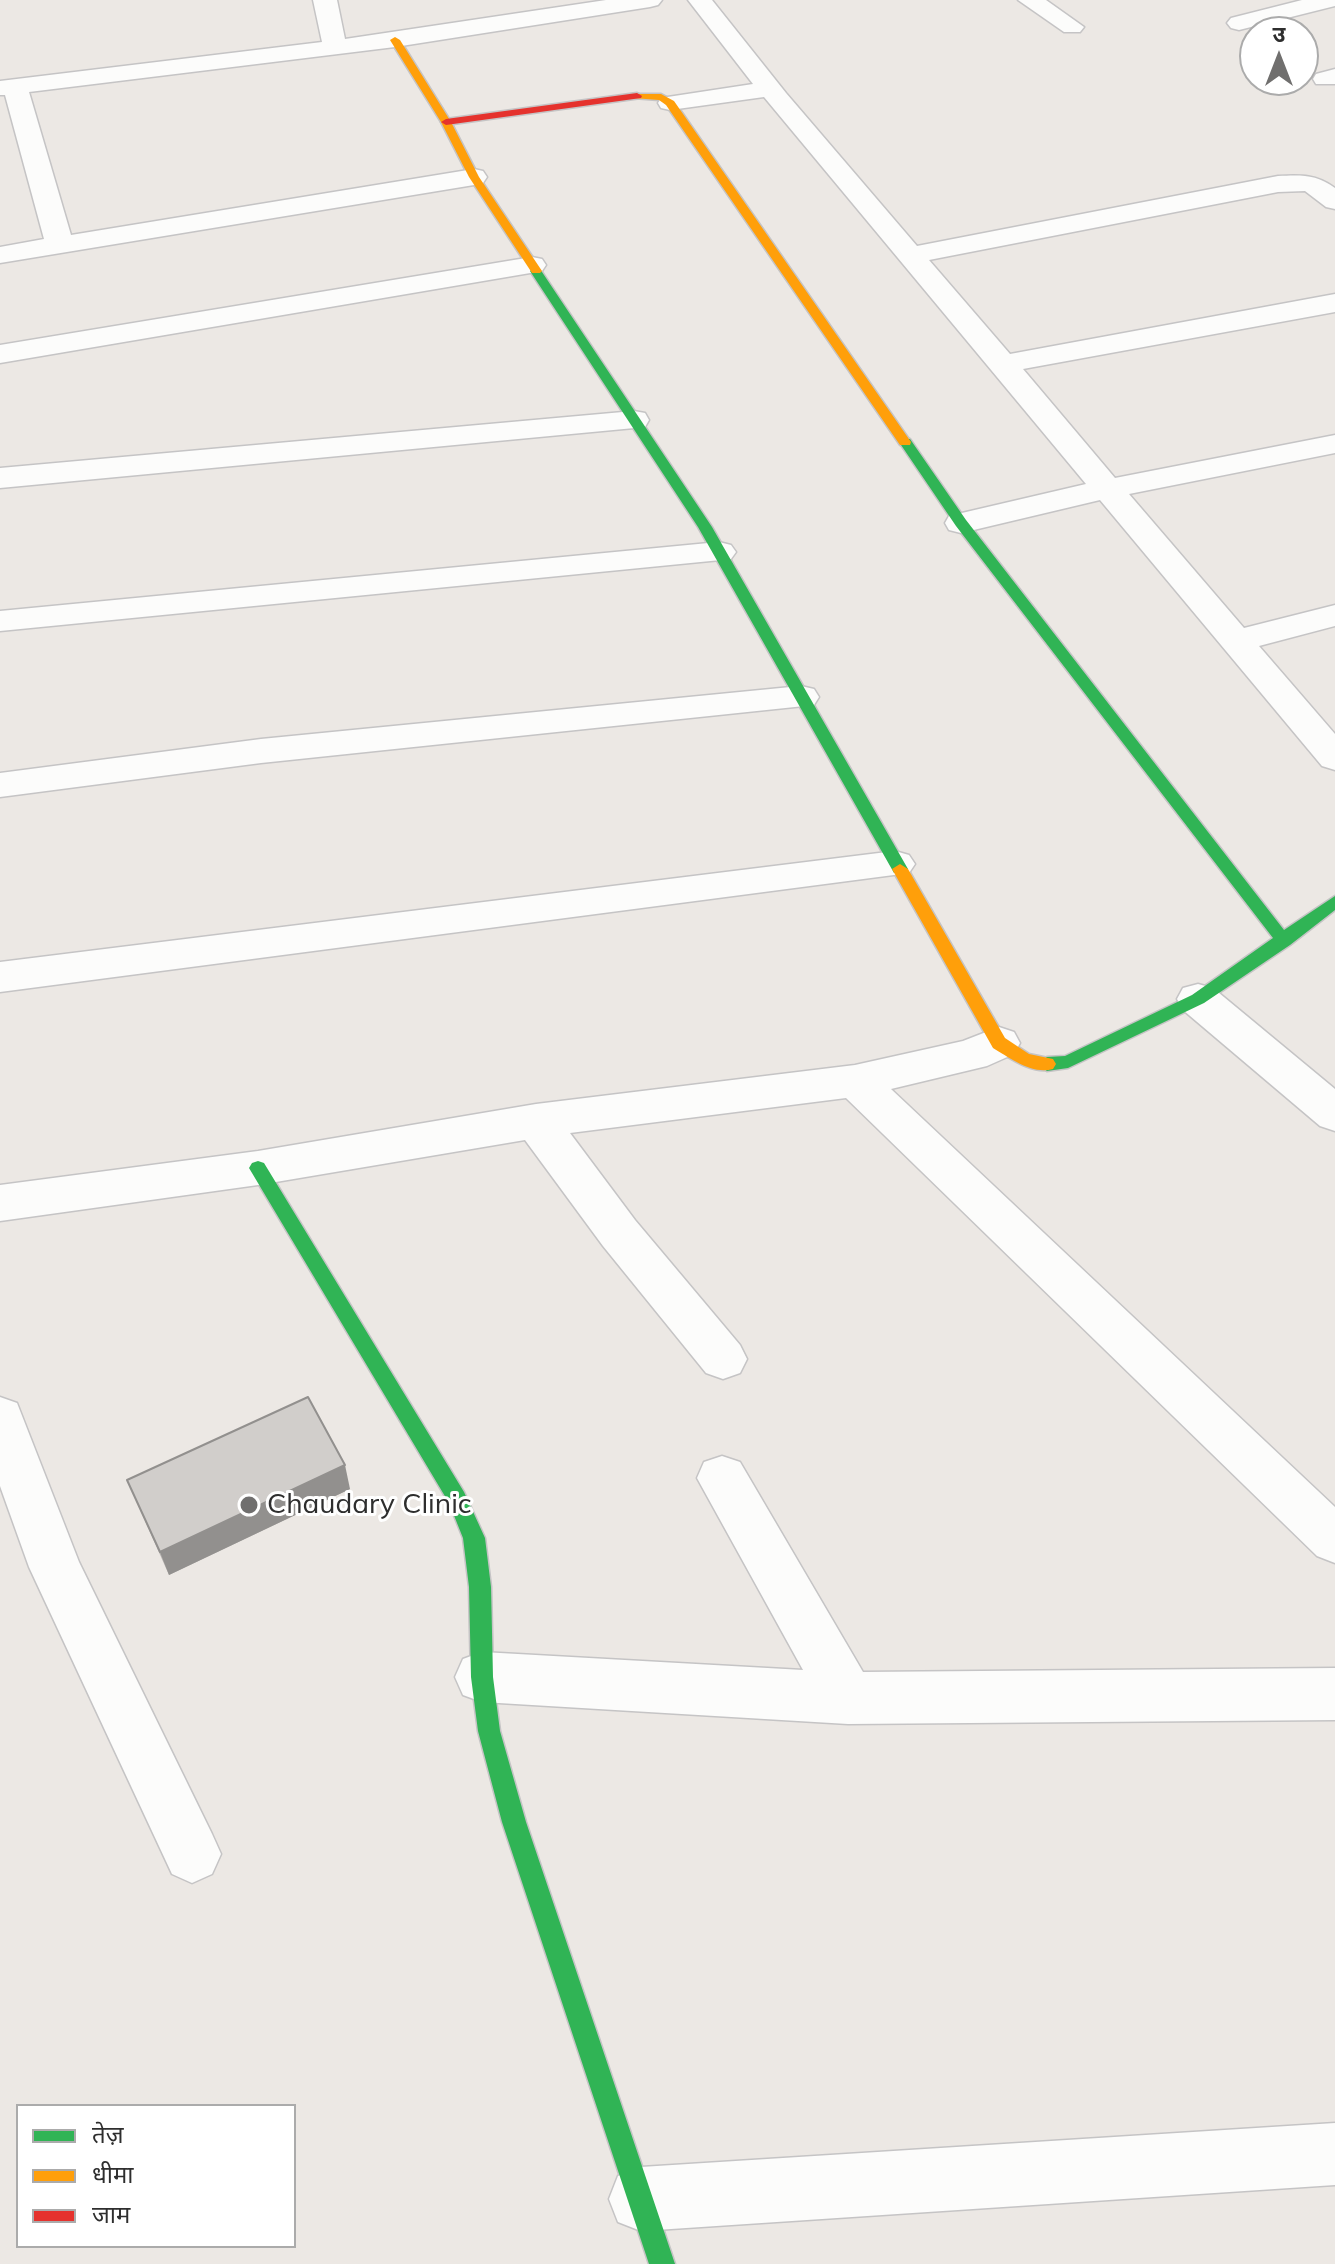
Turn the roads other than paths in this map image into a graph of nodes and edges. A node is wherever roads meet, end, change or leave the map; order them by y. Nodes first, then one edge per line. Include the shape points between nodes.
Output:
1 (325, 0) edge
2 (650, 0) edge
3 (700, 0) edge
4 (1030, 0) edge
5 (1330, 0) edge
6 (509, 11) edge
7 (1267, 16) edge
8 (1072, 27) dead end
9 (395, 40) junction
10 (335, 48) junction
11 (8, 88) edge
12 (770, 89) junction
13 (670, 103) junction
14 (446, 122) junction
15 (474, 177) junction
16 (1335, 201) edge
17 (60, 246) junction
18 (0, 255) edge
19 (911, 255) junction
20 (532, 265) junction
21 (1335, 303) edge
22 (0, 354) edge
23 (1004, 364) junction
24 (634, 420) junction
25 (1335, 444) edge
26 (0, 478) edge
27 (1107, 489) junction
28 (961, 523) junction
29 (719, 552) junction
30 (1335, 615) edge
31 (0, 621) edge
32 (1234, 642) junction
33 (801, 697) junction
34 (1335, 758) edge
35 (0, 785) edge
36 (895, 864) junction
37 (1335, 902) edge
38 (1284, 941) junction
39 (0, 977) edge
40 (1198, 999) junction
41 (999, 1043) junction
42 (855, 1081) junction
43 (1335, 1114) edge
44 (536, 1121) junction
45 (258, 1168) junction
46 (0, 1203) edge
47 (723, 1359) dead end
48 (0, 1418) edge
49 (722, 1478) dead end
50 (1335, 1540) edge
51 (482, 1677) junction
52 (1335, 1694) edge
53 (848, 1698) junction
54 (192, 1854) dead end
55 (1335, 2154) edge
56 (641, 2199) junction
57 (662, 2264) edge

1 - 10 street
2 - 6 street
3 - 12 street
4 - 8 street
5 - 7 street
6 - 9 street
9 - 10 street
9 - 14 street
10 - 11 street
11 - 17 street
12 - 13 street
12 - 19 street
13 - 14 street via 639,96
13 - 28 street
14 - 15 street
15 - 17 street
15 - 20 street
16 - 19 street via 1311,183 1278,184
17 - 18 street
19 - 23 street
20 - 22 street
20 - 24 street
21 - 23 street
23 - 27 street
24 - 26 street
24 - 29 street
25 - 27 street
27 - 28 street
27 - 32 street
28 - 38 street
29 - 31 street
29 - 33 street
30 - 32 street
32 - 34 street
33 - 35 street via 261,751
33 - 36 street
36 - 39 street
36 - 41 street
37 - 38 street
38 - 40 street
40 - 41 street via 1068,1062 1027,1062
40 - 43 street
41 - 42 street via 972,1055
42 - 44 street
42 - 50 street
44 - 45 street
44 - 47 street
45 - 46 street
45 - 51 street via 457,1498 474,1538
48 - 54 street via 55,1567
49 - 53 street
51 - 53 street
51 - 56 street via 489,1731 514,1822
52 - 53 street
55 - 56 street
56 - 57 street

